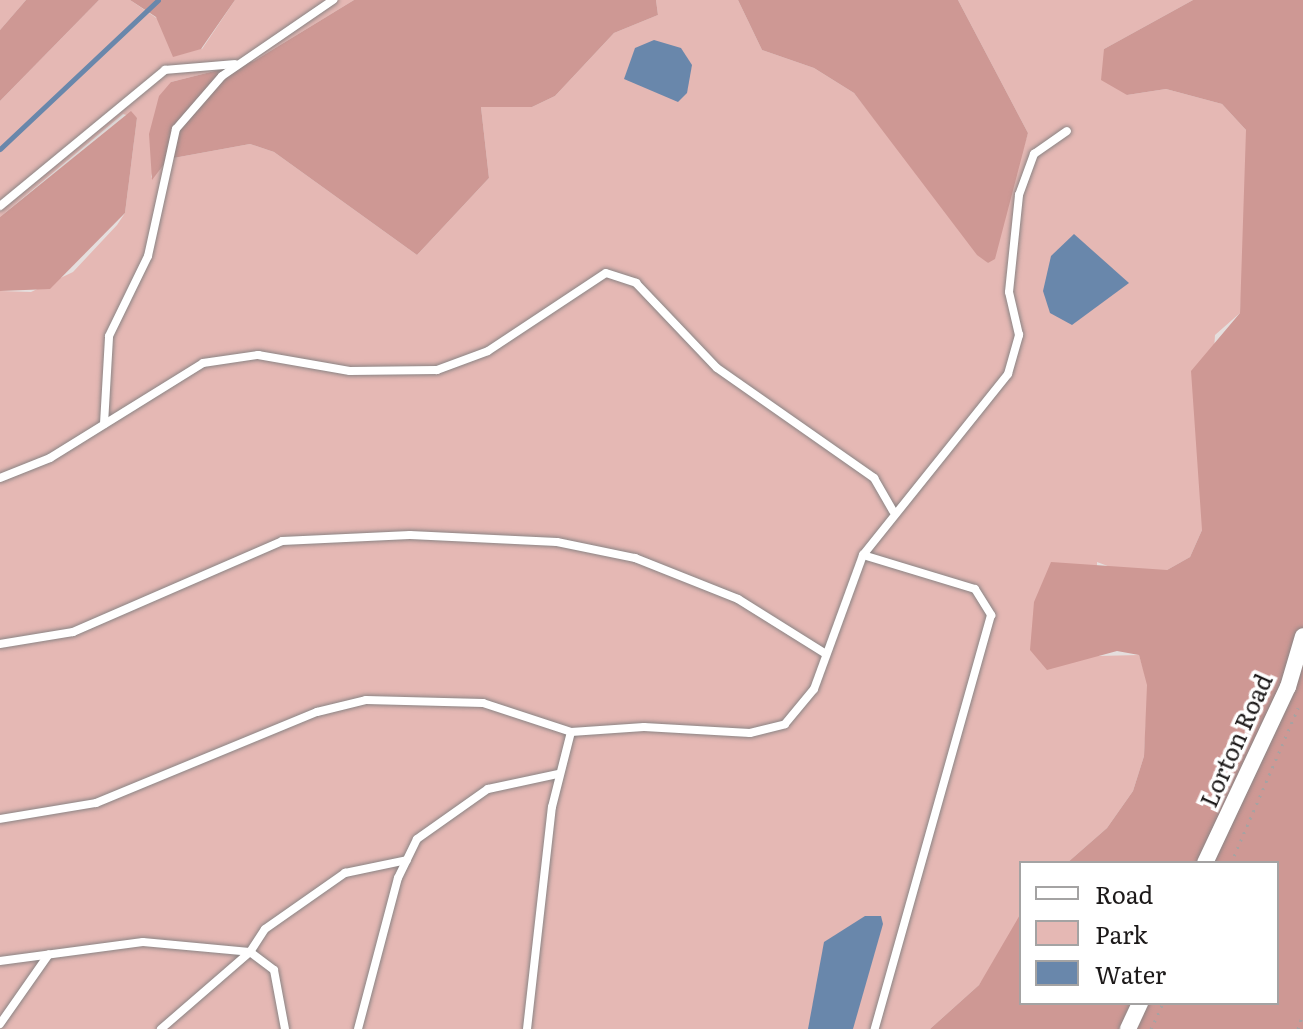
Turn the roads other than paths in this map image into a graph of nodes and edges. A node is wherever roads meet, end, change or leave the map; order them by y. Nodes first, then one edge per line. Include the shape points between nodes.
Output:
1 (333, 0) edge
2 (236, 64) junction
3 (1067, 131) dead end
4 (0, 206) edge
5 (104, 424) junction
6 (0, 478) edge
7 (893, 511) junction
8 (863, 555) junction
9 (1303, 636) edge
10 (0, 644) edge
11 (826, 654) junction
12 (571, 732) junction
13 (558, 774) junction
14 (0, 819) edge
15 (407, 860) junction
16 (1206, 861) edge
17 (250, 952) junction
18 (49, 954) junction
19 (0, 961) edge
20 (1139, 1005) edge
21 (0, 1024) edge
22 (161, 1029) edge
23 (285, 1029) edge
24 (358, 1029) edge
25 (527, 1029) edge
26 (875, 1029) edge
27 (1128, 1029) edge

1 - 2 lane
2 - 4 lane via 165,70
2 - 5 lane via 193,106 167,153 148,256 109,336
3 - 7 lane via 1034,154 1019,195 1009,292 1019,335 1008,374 978,419
5 - 6 lane
5 - 7 lane via 187,371 223,357 258,355 386,374 464,362 581,283 616,274 636,283 717,368 874,478
7 - 8 lane
8 - 11 lane
8 - 26 lane via 975,589 991,615
9 - 16 street, Lorton Road via 1288,687
10 - 11 lane via 73,632 282,541 395,535 557,542 635,558 738,599
11 - 12 lane via 806,705 769,731
12 - 13 lane
12 - 14 lane via 483,703 366,700 317,712 96,803
13 - 15 lane via 488,789 417,839
13 - 25 lane
15 - 17 lane via 345,873 265,929
15 - 24 lane
17 - 18 lane via 143,942
17 - 22 lane
17 - 23 lane via 274,970
18 - 19 lane
18 - 21 lane
20 - 27 street

